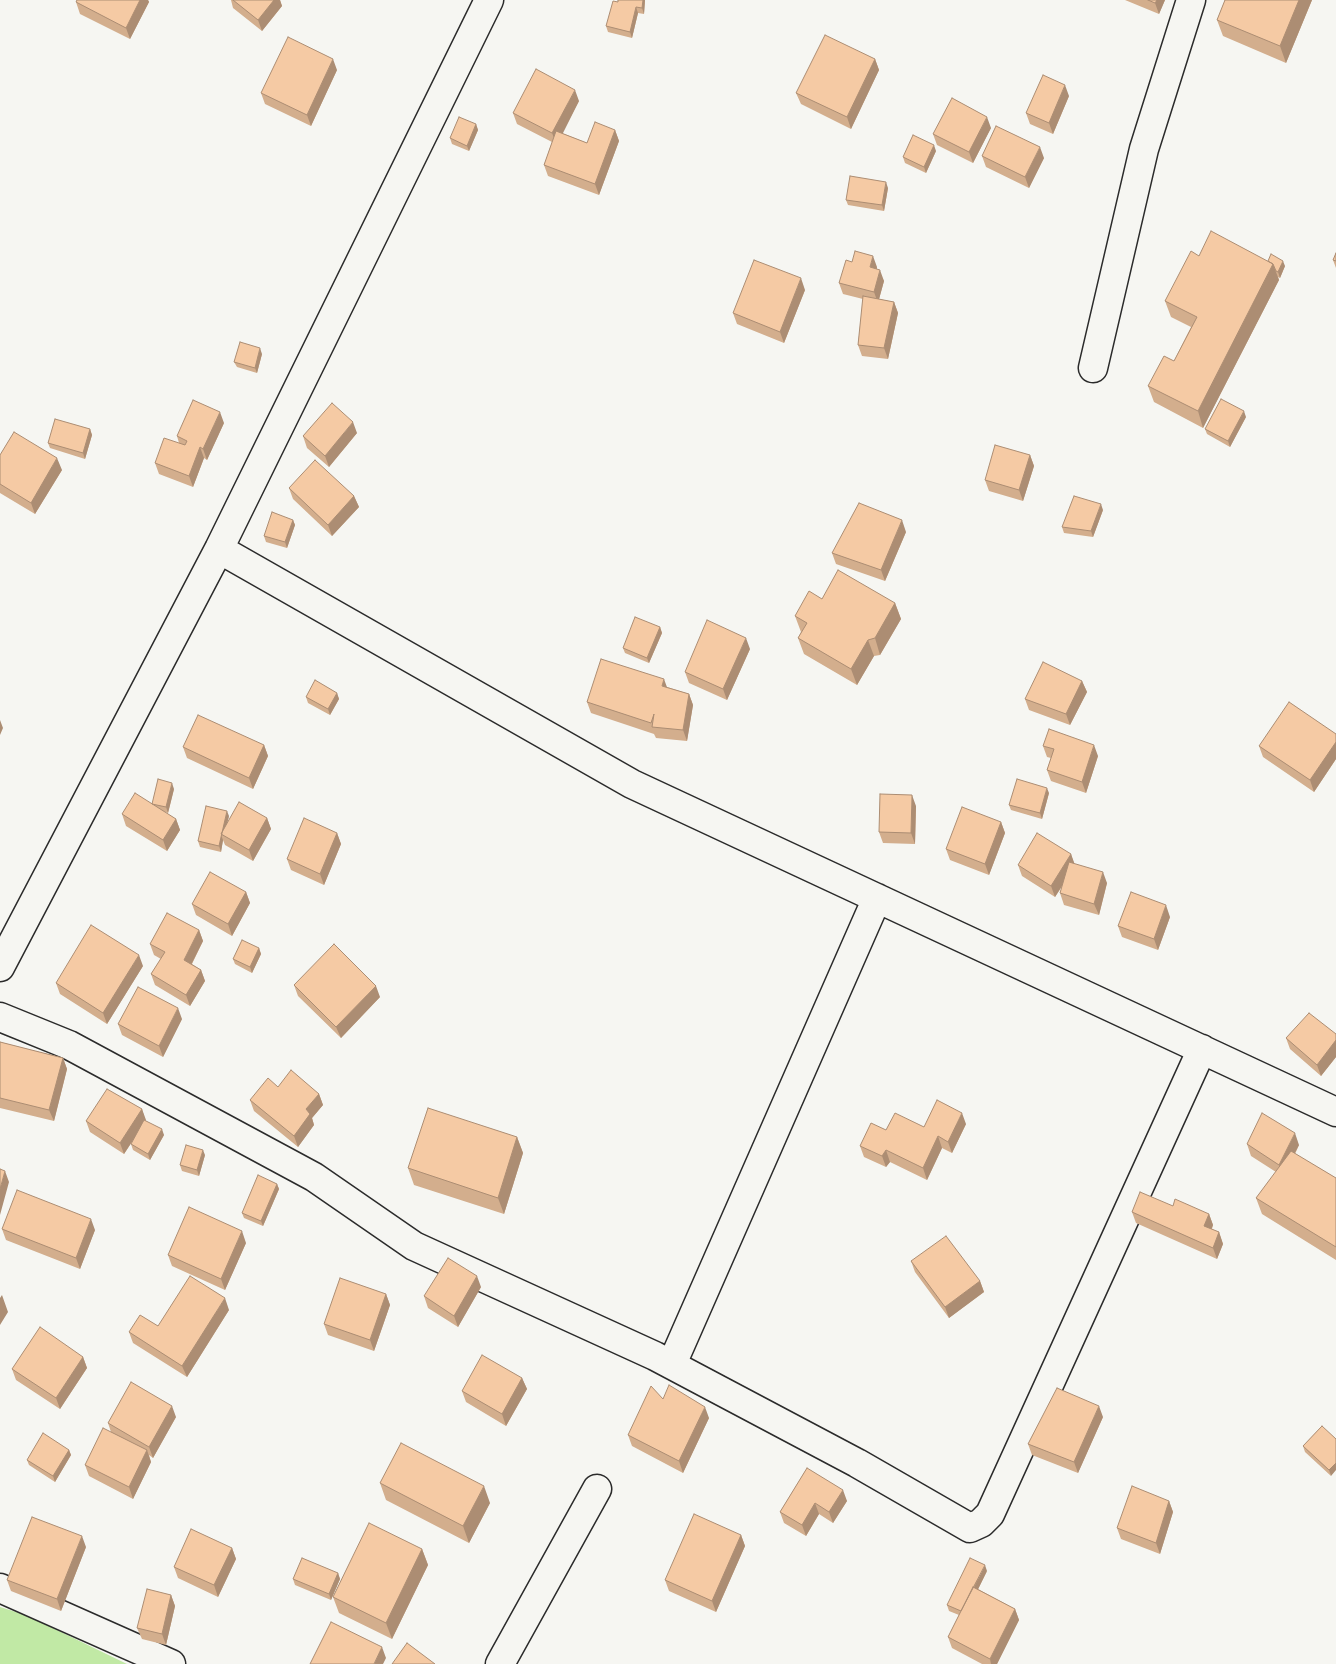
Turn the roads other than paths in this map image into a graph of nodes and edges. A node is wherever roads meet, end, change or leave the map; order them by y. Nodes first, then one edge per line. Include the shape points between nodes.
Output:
1 (489, 0) edge
2 (1192, 0) edge
3 (1093, 368) dead end
4 (219, 549) junction
5 (877, 898) junction
6 (0, 967) edge
7 (0, 1016) edge
8 (1202, 1049) junction
9 (1336, 1112) edge
10 (672, 1364) junction
11 (597, 1489) dead end
12 (0, 1588) edge
13 (171, 1664) edge
14 (500, 1664) edge

1 - 4 street
2 - 3 street via 1144,149
4 - 5 street via 632,784
4 - 6 street
5 - 8 street
5 - 10 street
7 - 10 street via 69,1045 314,1177 414,1246
8 - 9 street
8 - 10 street via 990,1514 981,1523 970,1528
11 - 14 street
12 - 13 street

